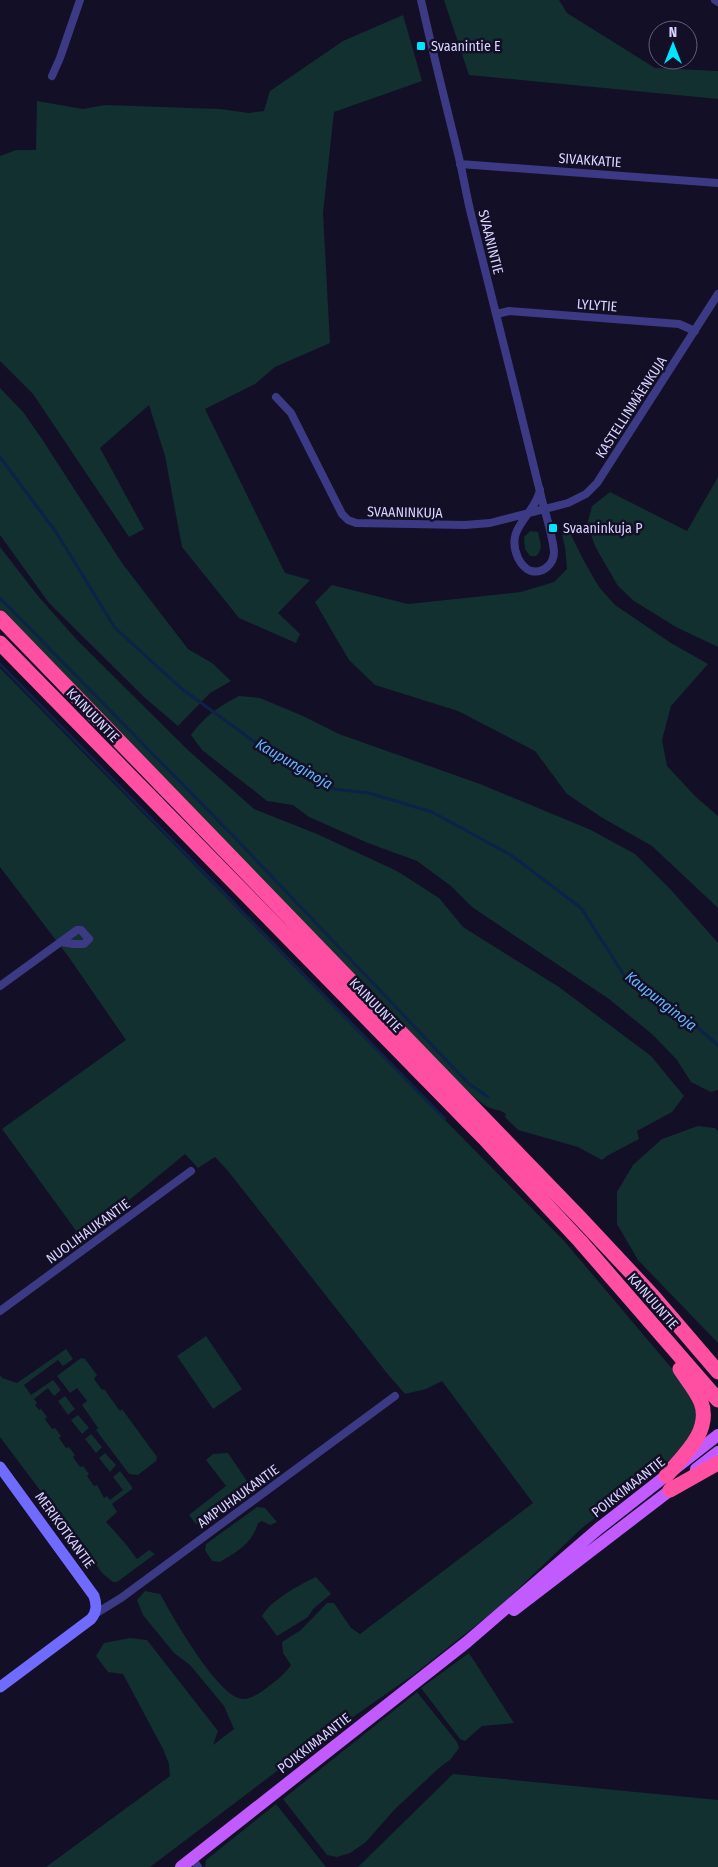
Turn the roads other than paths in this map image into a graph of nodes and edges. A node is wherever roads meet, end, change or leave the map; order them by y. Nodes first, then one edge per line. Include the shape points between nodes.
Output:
1 (80, 0) edge
2 (421, 0) edge
3 (714, 0) edge
4 (718, 2) edge
5 (52, 76) dead end
6 (460, 164) junction
7 (718, 182) edge
8 (718, 294) edge
9 (497, 314) junction
10 (695, 331) junction
11 (276, 397) dead end
12 (540, 490) junction
13 (544, 509) junction
14 (528, 514) junction
15 (0, 618) edge
16 (0, 643) edge
17 (60, 942) dead end
18 (0, 986) edge
19 (191, 1171) dead end
20 (636, 1306) junction
21 (0, 1311) edge
22 (671, 1317) junction
23 (718, 1358) edge
24 (718, 1372) edge
25 (396, 1396) dead end
26 (718, 1400) edge
27 (718, 1435) edge
28 (718, 1452) edge
29 (718, 1463) edge
30 (0, 1467) edge
31 (668, 1483) junction
32 (95, 1614) junction
33 (0, 1686) edge
34 (195, 1863) edge
35 (181, 1867) edge

1 - 5 street
2 - 6 street, SVAANINTIE
3 - 4 street
6 - 7 street, SIVAKKATIE
6 - 9 street, SVAANINTIE
8 - 10 street, KASTELLINMÄENKUJA
9 - 10 street, LYLYTIE via 510,311 679,324
9 - 12 street, SVAANINTIE
10 - 13 street, KASTELLINMÄENKUJA via 597,483 586,494 568,503
11 - 14 street, SVAANINKUJA via 291,413 348,520 356,523 465,526
12 - 13 street, SVAANINTIE
12 - 14 street, SVAANINTIE
13 - 14 street, SVAANINKUJA
13 - 14 street, SVAANINTIE via 554,552 550,564 540,571 525,568 517,557 515,534
15 - 22 highway, KAINUUNTIE via 580,1218
16 - 20 highway, KAINUUNTIE via 484,1138
17 - 18 street
19 - 21 street, NUOLIHAUKANTIE
20 - 26 highway, KAINUUNTIE
20 - 31 highway via 702,1403 699,1434
22 - 23 highway
22 - 24 highway, KAINUUNTIE
25 - 32 street, AMPUHAUKANTIE
27 - 31 main road, POIKKIMAANTIE
28 - 31 main road, POIKKIMAANTIE
29 - 31 highway
30 - 32 street, MERIKOTKANTIE via 94,1596
31 - 34 main road, POIKKIMAANTIE via 548,1585 467,1642
32 - 33 street
34 - 35 main road, POIKKIMAANTIE

